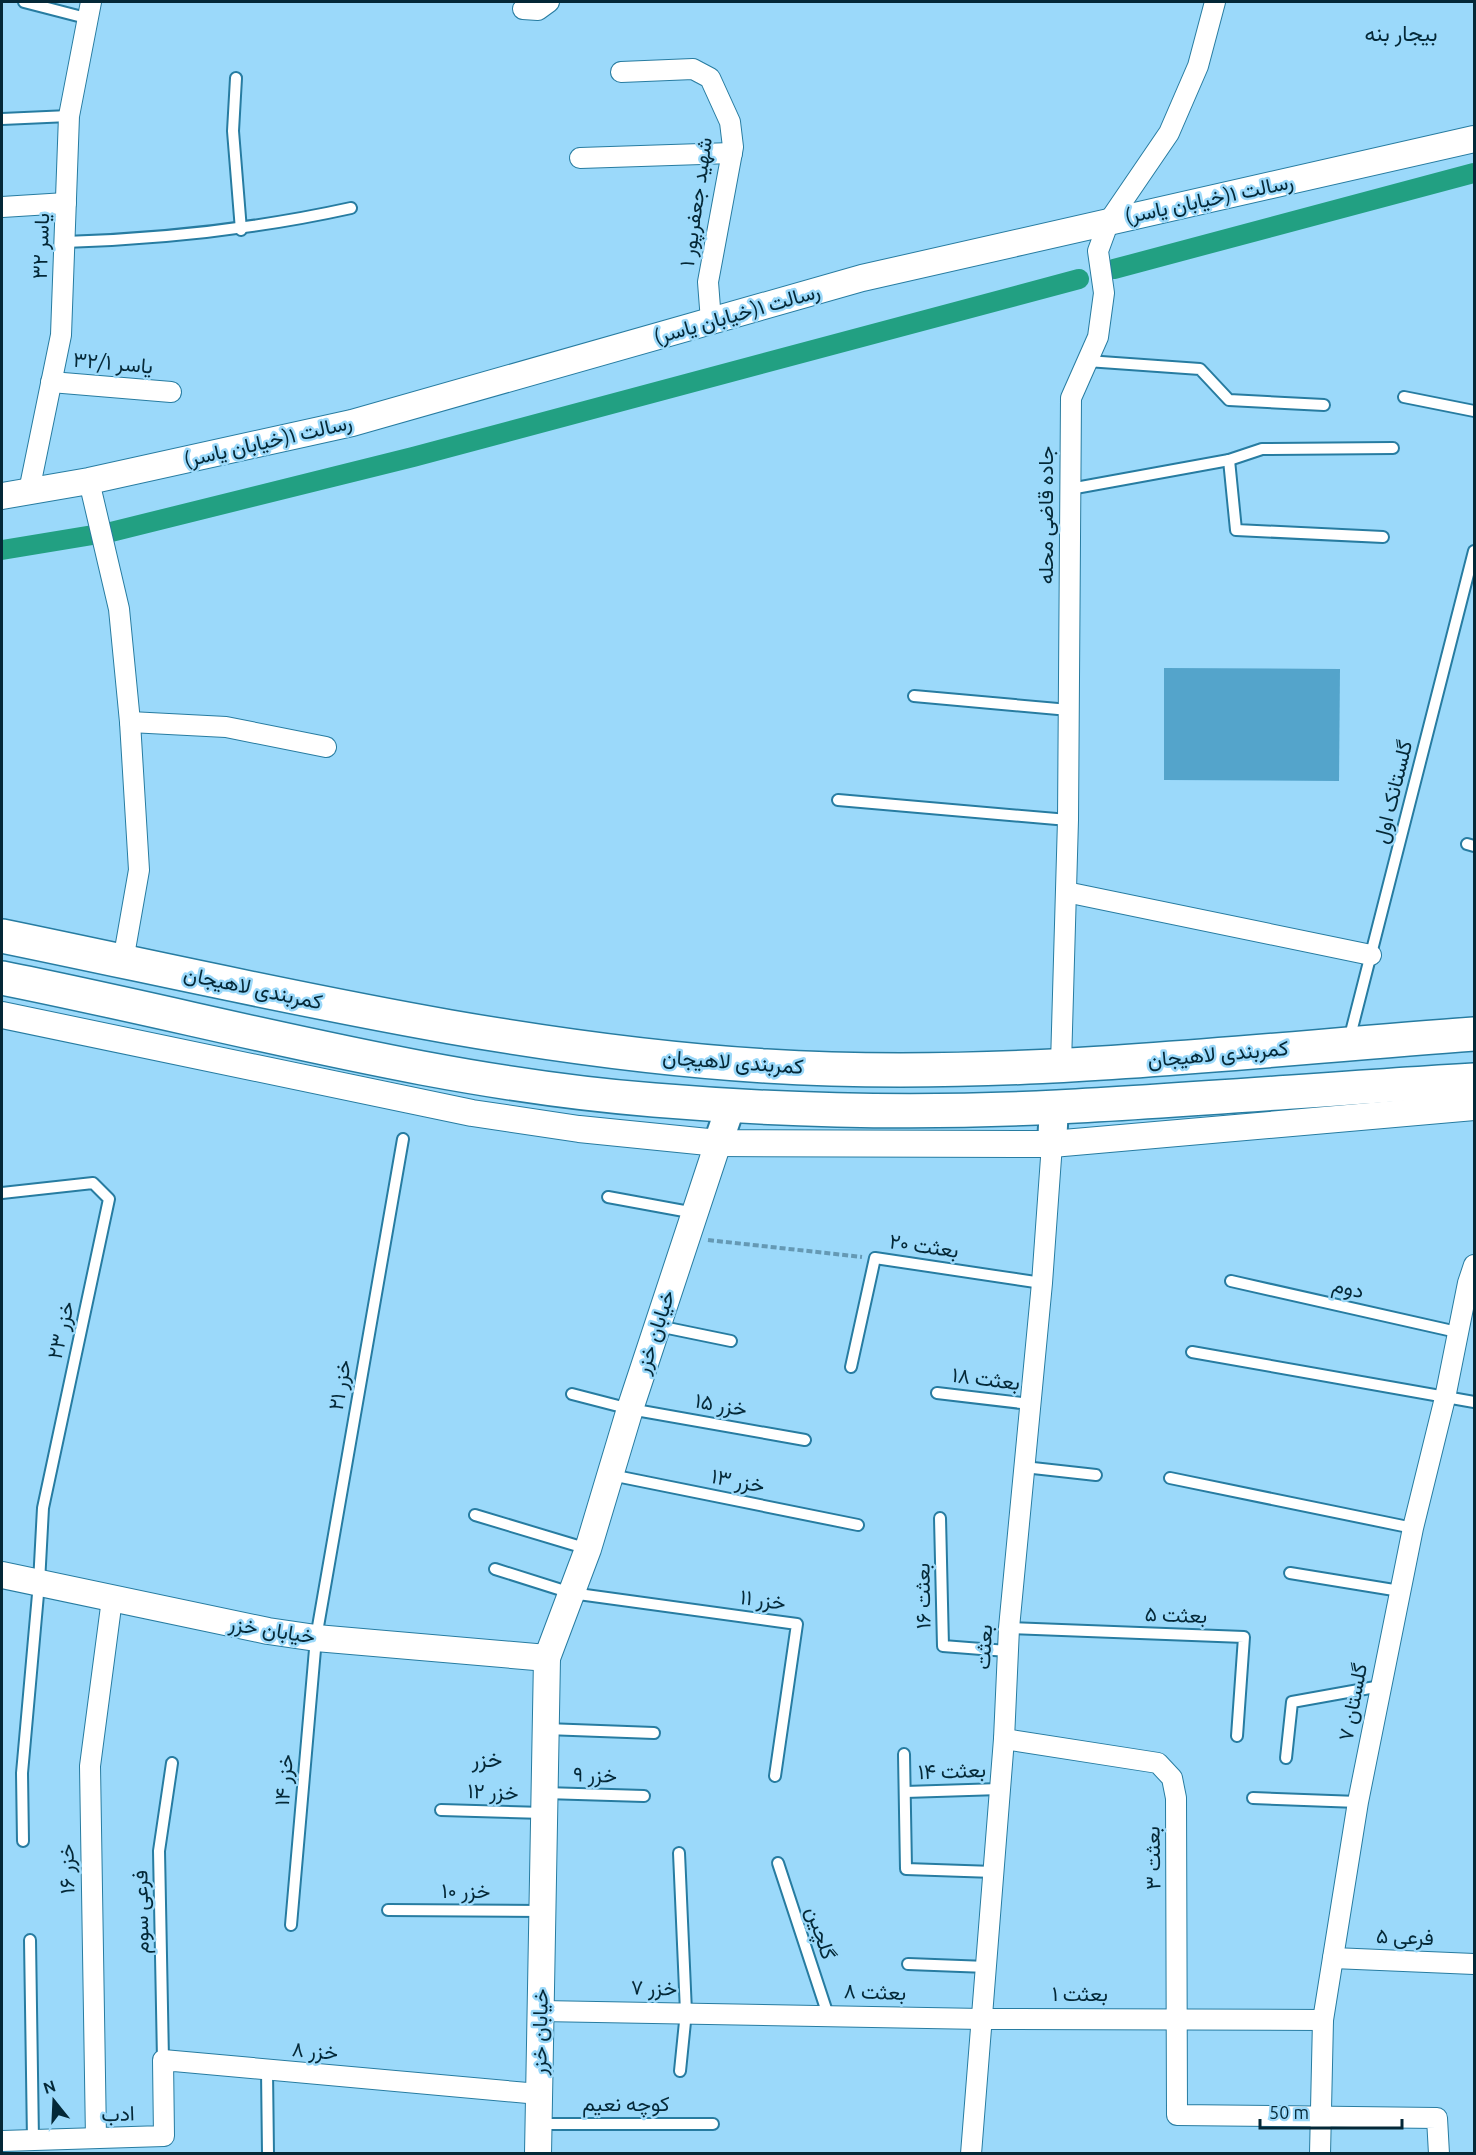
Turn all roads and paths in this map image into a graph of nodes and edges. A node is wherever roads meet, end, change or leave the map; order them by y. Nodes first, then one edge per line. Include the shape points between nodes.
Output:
1 (24, 2) edge
2 (549, 2) edge
3 (1215, 2) edge
4 (523, 9) dead end
5 (89, 10) edge
6 (621, 72) dead end
7 (236, 78) dead end
8 (69, 116) junction
9 (2, 119) edge
10 (1474, 139) edge
11 (732, 153) junction
12 (580, 158) dead end
13 (66, 203) junction
14 (2, 207) edge
15 (351, 208) dead end
16 (1109, 221) junction
17 (241, 230) junction
18 (65, 242) junction
19 (711, 321) junction
20 (1087, 362) junction
21 (51, 382) junction
22 (171, 392) dead end
23 (1404, 397) dead end
24 (1324, 405) dead end
25 (1474, 411) edge
26 (1393, 448) dead end
27 (1229, 459) junction
28 (89, 481) junction
29 (1070, 489) junction
30 (29, 491) junction
31 (2, 496) edge
32 (1383, 537) dead end
33 (1474, 551) edge
34 (914, 696) dead end
35 (1069, 710) junction
36 (130, 722) junction
37 (326, 747) dead end
38 (838, 800) dead end
39 (1068, 820) junction
40 (1066, 892) junction
41 (2, 936) edge
42 (1371, 955) junction
43 (123, 961) junction
44 (2, 978) edge
45 (2, 1015) edge
46 (1474, 1034) edge
47 (1349, 1043) junction
48 (1061, 1064) junction
49 (1474, 1080) edge
50 (731, 1105) junction
51 (1054, 1107) junction
52 (1474, 1107) edge
53 (402, 1139) dead end
54 (718, 1143) junction
55 (1052, 1144) junction
56 (2, 1193) edge
57 (608, 1197) dead end
58 (695, 1213) junction
59 (687, 1237) junction
60 (875, 1258) junction
61 (1472, 1278) edge
62 (1231, 1281) dead end
63 (1042, 1283) junction
64 (658, 1326) junction
65 (1457, 1332) junction
66 (731, 1341) dead end
67 (1192, 1352) dead end
68 (851, 1367) dead end
69 (937, 1393) dead end
70 (572, 1394) dead end
71 (1445, 1398) junction
72 (1474, 1402) edge
73 (1030, 1404) junction
74 (630, 1409) junction
75 (805, 1440) dead end
76 (1024, 1467) junction
77 (611, 1475) junction
78 (1096, 1475) dead end
79 (1170, 1478) dead end
80 (475, 1515) dead end
81 (940, 1518) dead end
82 (858, 1525) dead end
83 (1413, 1528) junction
84 (588, 1550) junction
85 (495, 1569) dead end
86 (1290, 1573) dead end
87 (2, 1575) edge
88 (39, 1583) junction
89 (1400, 1591) junction
90 (571, 1593) junction
91 (112, 1599) junction
92 (1009, 1628) junction
93 (316, 1638) junction
94 (1007, 1651) junction
95 (547, 1658) junction
96 (1381, 1686) junction
97 (546, 1729) junction
98 (654, 1733) dead end
99 (1237, 1736) dead end
100 (1004, 1739) junction
101 (904, 1754) dead end
102 (1286, 1758) dead end
103 (172, 1763) dead end
104 (775, 1776) dead end
105 (1000, 1789) junction
106 (905, 1792) junction
107 (644, 1796) dead end
108 (1253, 1798) dead end
109 (1358, 1802) junction
110 (545, 1803) junction
111 (441, 1810) dead end
112 (23, 1840) dead end
113 (679, 1853) dead end
114 (778, 1863) dead end
115 (994, 1872) junction
116 (388, 1910) dead end
117 (543, 1911) junction
118 (291, 1925) dead end
119 (30, 1940) dead end
120 (1333, 1958) junction
121 (908, 1964) dead end
122 (1474, 1964) edge
123 (987, 1967) junction
124 (541, 2011) junction
125 (686, 2012) junction
126 (767, 2013) joint
127 (828, 2015) junction
128 (1179, 2018) junction
129 (982, 2019) junction
130 (1323, 2020) junction
131 (163, 2060) junction
132 (267, 2071) junction
133 (680, 2071) dead end
134 (539, 2094) junction
135 (1319, 2118) junction
136 (539, 2124) junction
137 (713, 2124) dead end
138 (96, 2138) junction
139 (33, 2140) junction
140 (2, 2141) edge
141 (128, 2146) edge
142 (268, 2154) edge
143 (538, 2154) edge
144 (971, 2154) edge
145 (1320, 2154) edge
146 (1439, 2154) edge

1 - 5 lane
2 - 4 street via 538,10
3 - 16 street, جاده قاضی محله via 1198,66 1169,133
5 - 8 street, یاسر ۳۲
6 - 11 street, شهید جعفرپور ۱ via 703,72 710,78 730,122
7 - 17 lane via 233,131
8 - 9 lane
8 - 13 street, یاسر ۳۲
10 - 16 street, رسالت ۱(خیابان یاسر)
11 - 12 street
11 - 19 street, شهید جعفرپور ۱ via 708,282
13 - 14 street
13 - 18 street, یاسر ۳۲
15 - 17 lane
16 - 19 street, رسالت ۱(خیابان یاسر) via 862,278
16 - 20 street, جاده قاضی محله via 1098,251 1104,293 1098,338
17 - 18 lane via 142,240
18 - 21 street, یاسر ۳۲ via 61,335
19 - 28 street, رسالت ۱(خیابان یاسر) via 352,423
20 - 24 lane via 1200,369 1228,400
20 - 29 street, جاده قاضی محله via 1071,398
21 - 22 street, یاسر ۳۲/۱
21 - 30 street, یاسر ۳۲
23 - 25 lane
26 - 27 lane via 1262,449
27 - 29 lane
27 - 32 lane via 1236,530
28 - 30 street, رسالت ۱(خیابان یاسر)
28 - 36 street via 119,609
29 - 35 street, جاده قاضی محله
30 - 31 street, رسالت ۱(خیابان یاسر)
33 - 42 lane, گلستانک اول
34 - 35 lane
35 - 39 street, جاده قاضی محله
36 - 37 street via 226,727
36 - 43 street via 139,870
38 - 39 lane
39 - 40 street, جاده قاضی محله
40 - 42 street
40 - 48 street, جاده قاضی محله
41 - 43 highway, کمربندی لاهیجان
42 - 47 lane, گلستانک اول
43 - 48 highway, کمربندی لاهیجان via 413,1020 659,1058 770,1066 939,1070
44 - 50 highway, کمربندی لاهیجان via 530,1087
45 - 54 street via 472,1113
46 - 47 highway, کمربندی لاهیجان
47 - 48 highway, کمربندی لاهیجان
49 - 51 highway, کمربندی لاهیجان
50 - 51 highway, کمربندی لاهیجان via 938,1110
50 - 54 main road
51 - 55 main road
52 - 55 street
53 - 93 lane, خزر ۲۱
54 - 55 street
54 - 58 street, خیابان خزر
55 - 63 street, بعثت
56 - 88 lane, خزر ۲۳ via 93,1183 109,1199 54,1444 43,1508
57 - 58 lane
58 - 59 street, خیابان خزر
59 - 60 path
59 - 64 street, خیابان خزر
60 - 63 lane, بعثت ۲۰
60 - 68 lane, بعثت ۲۰
61 - 65 street, گلستان ۷
62 - 65 lane, دوم
63 - 73 street, بعثت
64 - 66 lane
64 - 74 street, خیابان خزر
65 - 71 street, گلستان ۷
67 - 71 lane
69 - 73 lane, بعثت ۱۸
70 - 74 lane, خزر ۱۵
71 - 72 lane
71 - 83 street, گلستان ۷
73 - 76 street, بعثت
74 - 75 lane, خزر ۱۵
74 - 77 street, خیابان خزر
76 - 78 lane
76 - 92 street, بعثت
77 - 82 lane, خزر ۱۳
77 - 84 street, خیابان خزر
79 - 83 lane
80 - 84 lane
81 - 94 lane, بعثت ۱۶ via 943,1646
83 - 89 street, گلستان ۷
84 - 90 street, خیابان خزر
85 - 90 lane
86 - 89 lane
87 - 88 street, خیابان خزر
88 - 91 street, خیابان خزر
88 - 112 lane via 22,1773
89 - 96 street, گلستان ۷
90 - 95 street, خیابان خزر
90 - 104 lane, خزر ۱۱ via 797,1624
91 - 93 street, خیابان خزر
91 - 138 street, خزر ۱۶ via 90,1766
92 - 94 street, بعثت
92 - 99 lane, بعثت ۵ via 1244,1637
93 - 95 street, خیابان خزر
93 - 118 lane, خزر ۱۴
94 - 100 street, بعثت
95 - 97 street, خیابان خزر
96 - 102 lane via 1292,1702
96 - 109 street, گلستان ۷
97 - 98 lane
97 - 110 street, خیابان خزر
100 - 105 street, بعثت
100 - 128 street, بعثت ۳ via 1158,1763 1172,1778 1176,1798
101 - 106 lane
103 - 131 lane, فرعی سوم via 159,1851
105 - 106 lane, بعثت ۱۴
105 - 115 street, بعثت
106 - 115 lane via 906,1869
107 - 110 lane, خزر ۹
108 - 109 lane
109 - 120 street, گلستان ۷
110 - 111 lane, خزر ۱۲
110 - 117 street, خیابان خزر
113 - 125 lane
114 - 127 lane, گلچین
115 - 123 street, بعثت
116 - 117 lane, خزر ۱۰
117 - 124 street, خیابان خزر
119 - 139 lane
120 - 122 street, فرعی ۵
120 - 130 street, گلستان ۷
121 - 123 lane
123 - 129 street, بعثت
124 - 125 street, خزر ۷
124 - 134 street, خیابان خزر
125 - 126 street, خزر ۷
125 - 133 lane
126 - 127 street, بعثت ۸
127 - 129 street, بعثت ۸
128 - 129 street, بعثت ۱
128 - 130 street, بعثت ۱
128 - 135 street, بعثت ۳ via 1177,2115
129 - 144 street, بعثت
130 - 135 street, گلستان ۷
131 - 132 street, خزر ۸
131 - 141 street, ادب via 164,2136
132 - 134 street, خزر ۸
132 - 142 lane
134 - 136 street, خیابان خزر
135 - 145 street, گلستان ۷
135 - 146 street via 1437,2118
136 - 137 lane, کوچه نعیم
136 - 143 street, خیابان خزر
138 - 139 street, ادب
138 - 141 street, ادب
139 - 140 street, ادب

